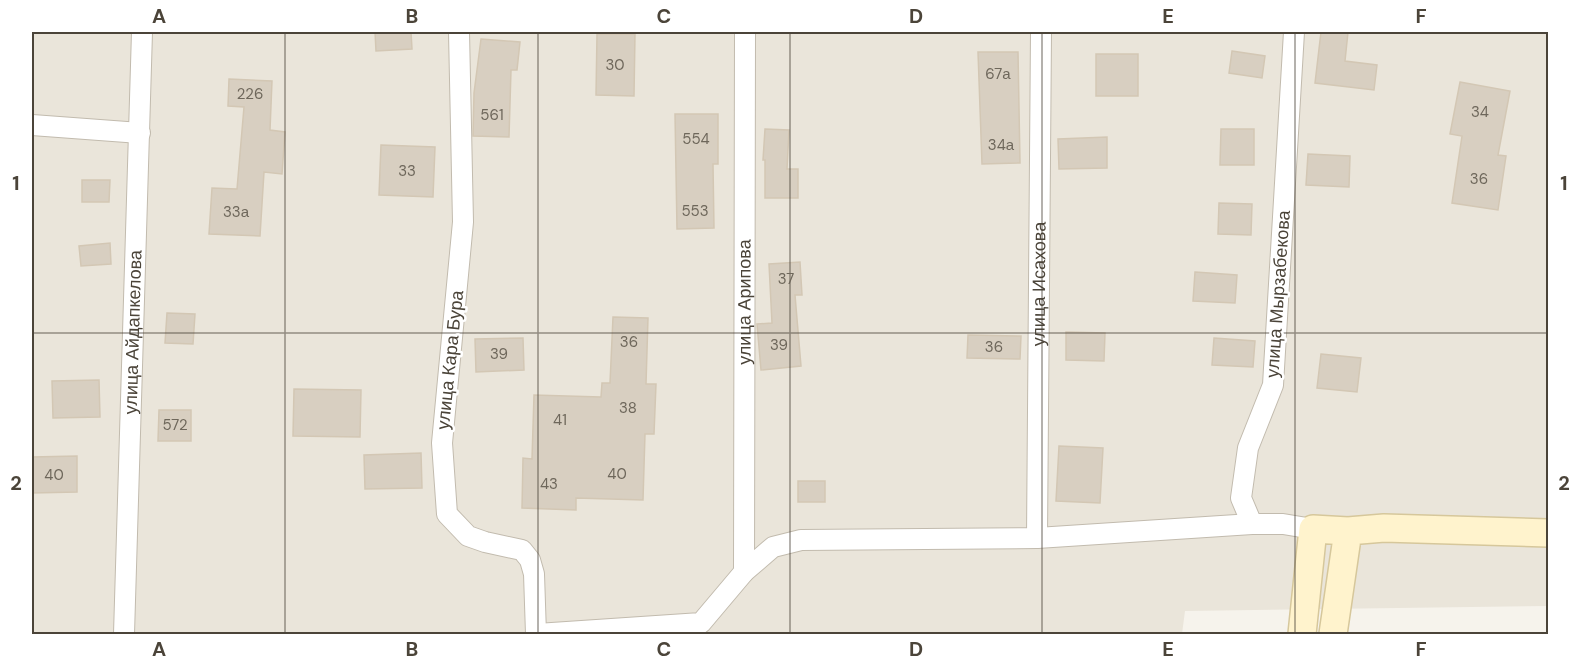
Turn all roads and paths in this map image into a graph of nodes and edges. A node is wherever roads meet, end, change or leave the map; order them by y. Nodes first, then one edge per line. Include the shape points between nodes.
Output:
1 (142, 32) edge
2 (459, 32) edge
3 (745, 32) edge
4 (1041, 32) edge
5 (1294, 32) edge
6 (32, 125) edge
7 (140, 133) junction
8 (1252, 524) junction
9 (1313, 529) junction
10 (1348, 531) junction
11 (1548, 533) edge
12 (1037, 538) junction
13 (744, 572) junction
14 (124, 634) edge
15 (536, 634) edge
16 (1302, 634) edge
17 (1333, 634) edge

1 - 7 street, улица Айдапкелова
2 - 15 street, улица Кара Бура via 463,222 442,443 447,514 468,536 522,550 530,560
3 - 13 street, улица Арипова
4 - 12 street, улица Исахова
5 - 8 street, улица Мырзабекова via 1273,385 1248,448 1242,498
6 - 7 street
7 - 14 street, улица Айдапкелова
8 - 9 street
8 - 12 street
9 - 10 main road
9 - 16 main road
10 - 11 main road via 1384,528
10 - 17 main road
12 - 13 street via 801,540 773,548
13 - 15 street via 701,623

